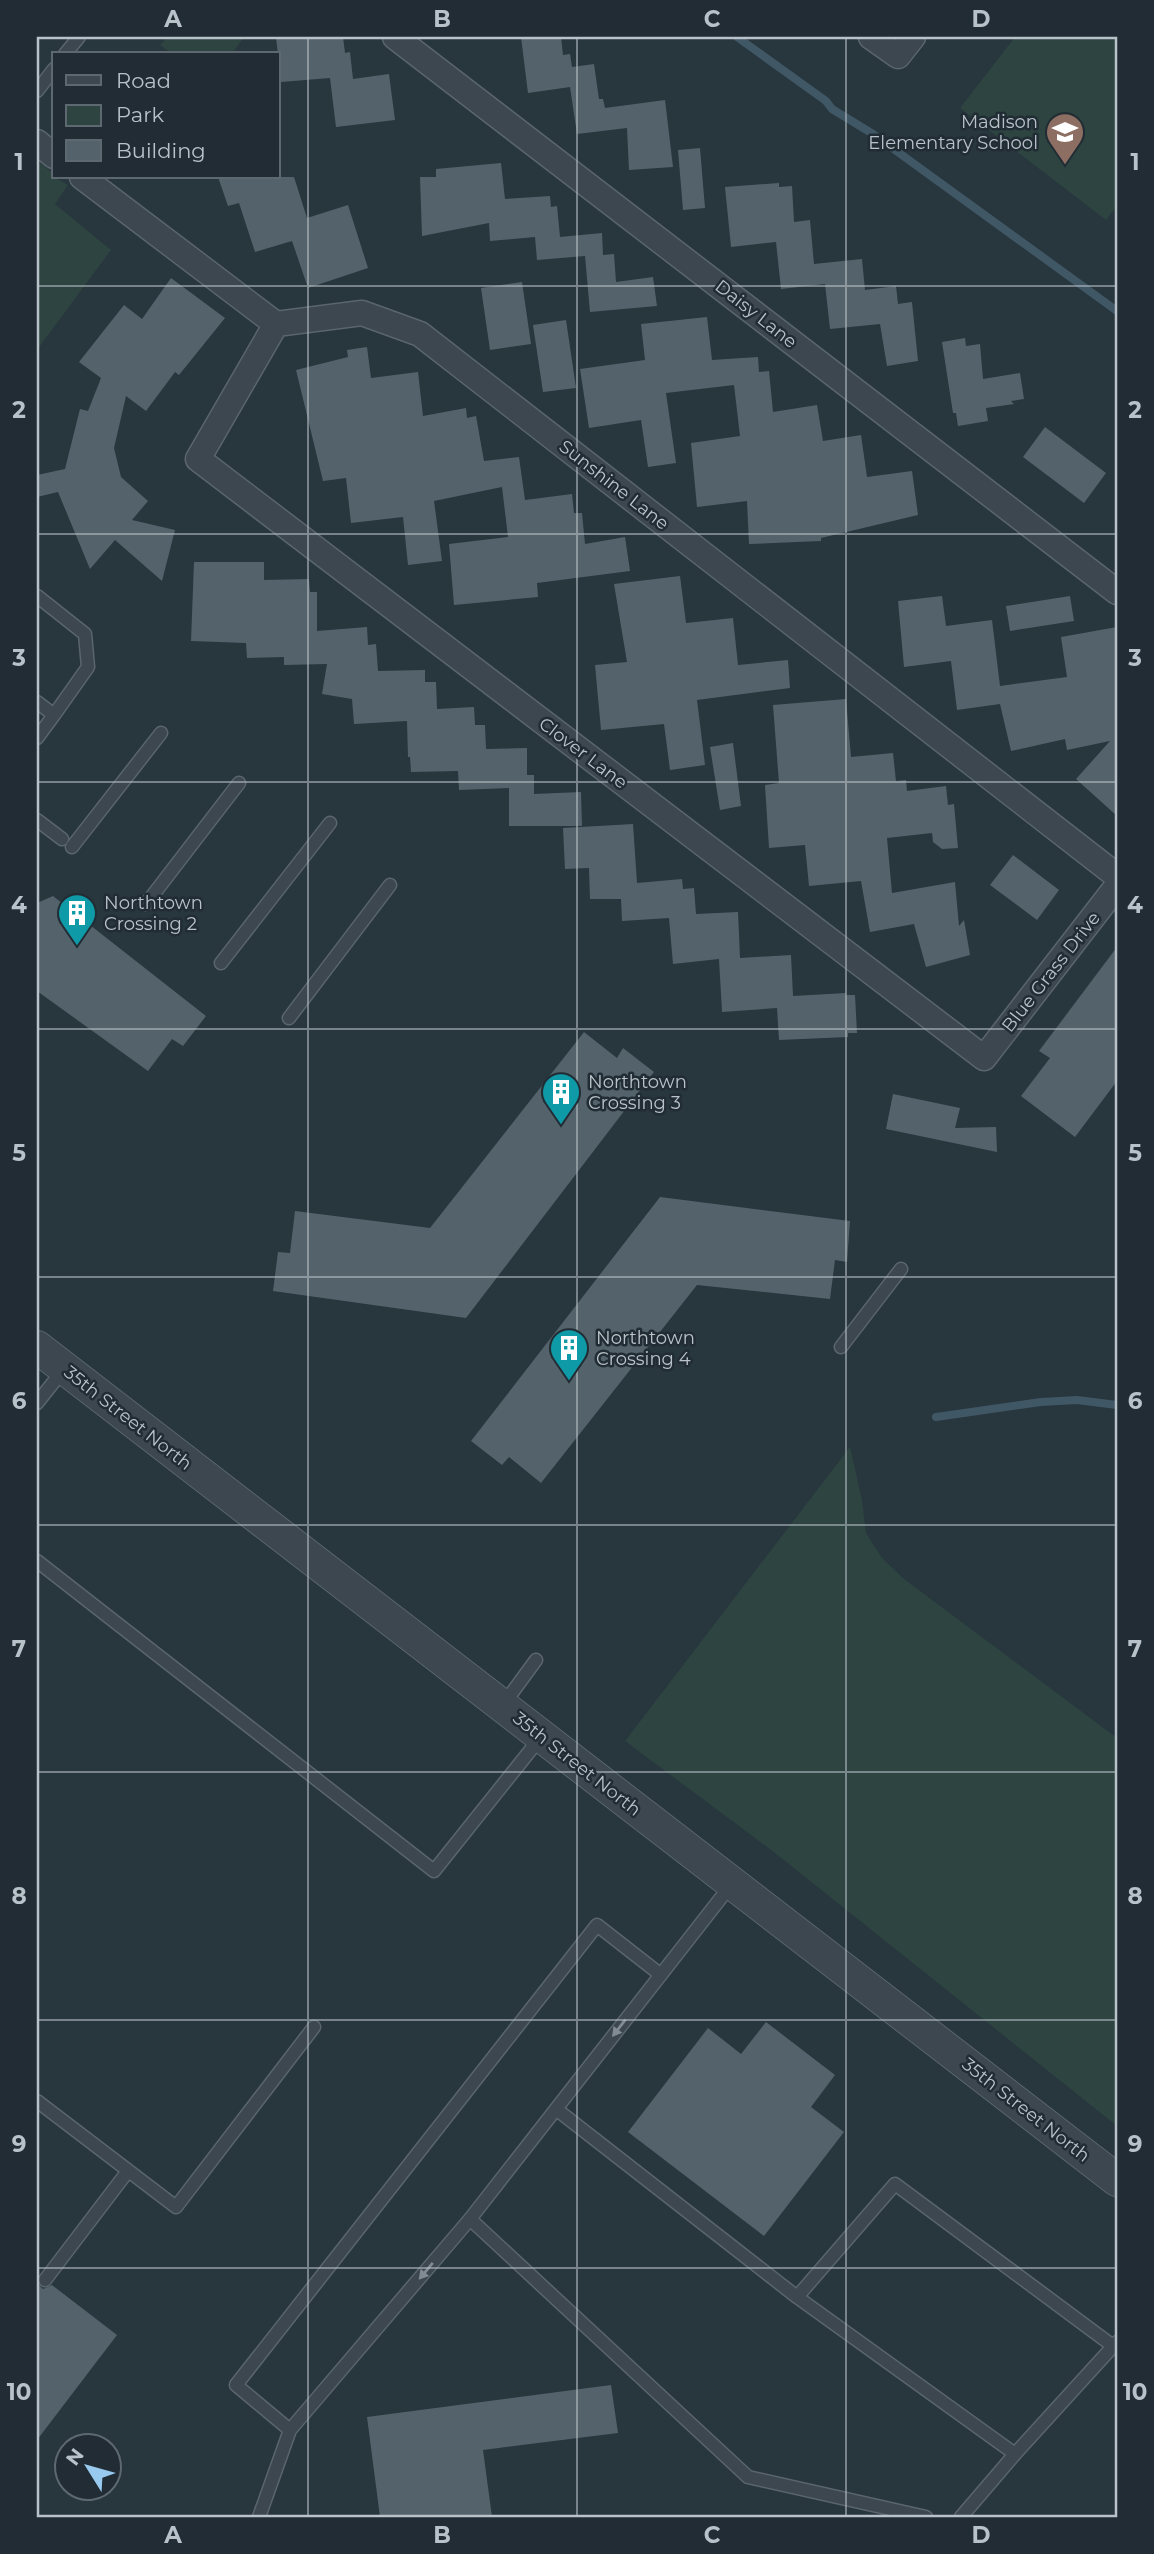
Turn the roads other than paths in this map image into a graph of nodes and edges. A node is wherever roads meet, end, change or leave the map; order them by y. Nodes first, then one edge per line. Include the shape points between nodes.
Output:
1 (79, 37) edge
2 (395, 37) edge
3 (871, 37) edge
4 (913, 37) edge
5 (67, 52) edge
6 (52, 72) edge
7 (37, 91) edge
8 (37, 142) edge
9 (52, 154) edge
10 (83, 178) edge
11 (276, 324) junction
12 (1117, 592) edge
13 (37, 596) edge
14 (37, 702) edge
15 (54, 715) junction
16 (161, 733) dead end
17 (37, 738) edge
18 (239, 783) dead end
19 (37, 820) edge
20 (330, 823) dead end
21 (1117, 876) edge
22 (390, 884) dead end
23 (1117, 886) edge
24 (146, 904) dead end
25 (221, 963) dead end
26 (289, 1018) dead end
27 (984, 1058) joint
28 (901, 1269) dead end
29 (841, 1346) dead end
30 (37, 1348) edge
31 (64, 1368) junction
32 (37, 1404) edge
33 (37, 1561) edge
34 (536, 1660) dead end
35 (503, 1705) junction
36 (541, 1736) junction
37 (732, 1884) junction
38 (661, 1975) junction
39 (314, 2027) dead end
40 (37, 2101) edge
41 (556, 2109) junction
42 (128, 2171) junction
43 (1117, 2180) edge
44 (470, 2220) junction
45 (45, 2280) dead end
46 (797, 2297) junction
47 (1115, 2344) edge
48 (290, 2430) junction
49 (1015, 2454) junction
50 (259, 2517) edge
51 (926, 2517) edge
52 (961, 2517) edge

1 - 5 lane
2 - 12 street, Daisy Lane
3 - 4 street via 898,56
6 - 7 lane
8 - 9 street
10 - 11 street
11 - 21 street, Sunshine Lane via 362,313 420,334
11 - 27 street, Clover Lane via 198,459
13 - 15 lane via 85,634 88,667
14 - 15 lane
15 - 17 lane
16 - 19 lane via 67,843
18 - 24 lane
20 - 25 lane
22 - 26 lane
23 - 27 street, Blue Grass Drive
28 - 29 lane
30 - 31 street, 35th Street North
31 - 32 lane
31 - 35 street, 35th Street North
33 - 36 lane via 434,1871
34 - 35 lane
35 - 36 street, 35th Street North
36 - 37 street, 35th Street North
37 - 38 lane
37 - 43 street, 35th Street North
38 -> 41 lane
38 - 48 lane via 597,1926 236,2385
39 - 42 lane via 176,2207
40 - 42 lane
41 - 44 lane
41 - 46 lane
42 - 45 lane
44 -> 48 lane
44 - 51 lane via 748,2477
46 - 47 lane via 895,2184
46 - 49 lane
47 - 49 lane
48 - 50 lane
49 - 52 lane

